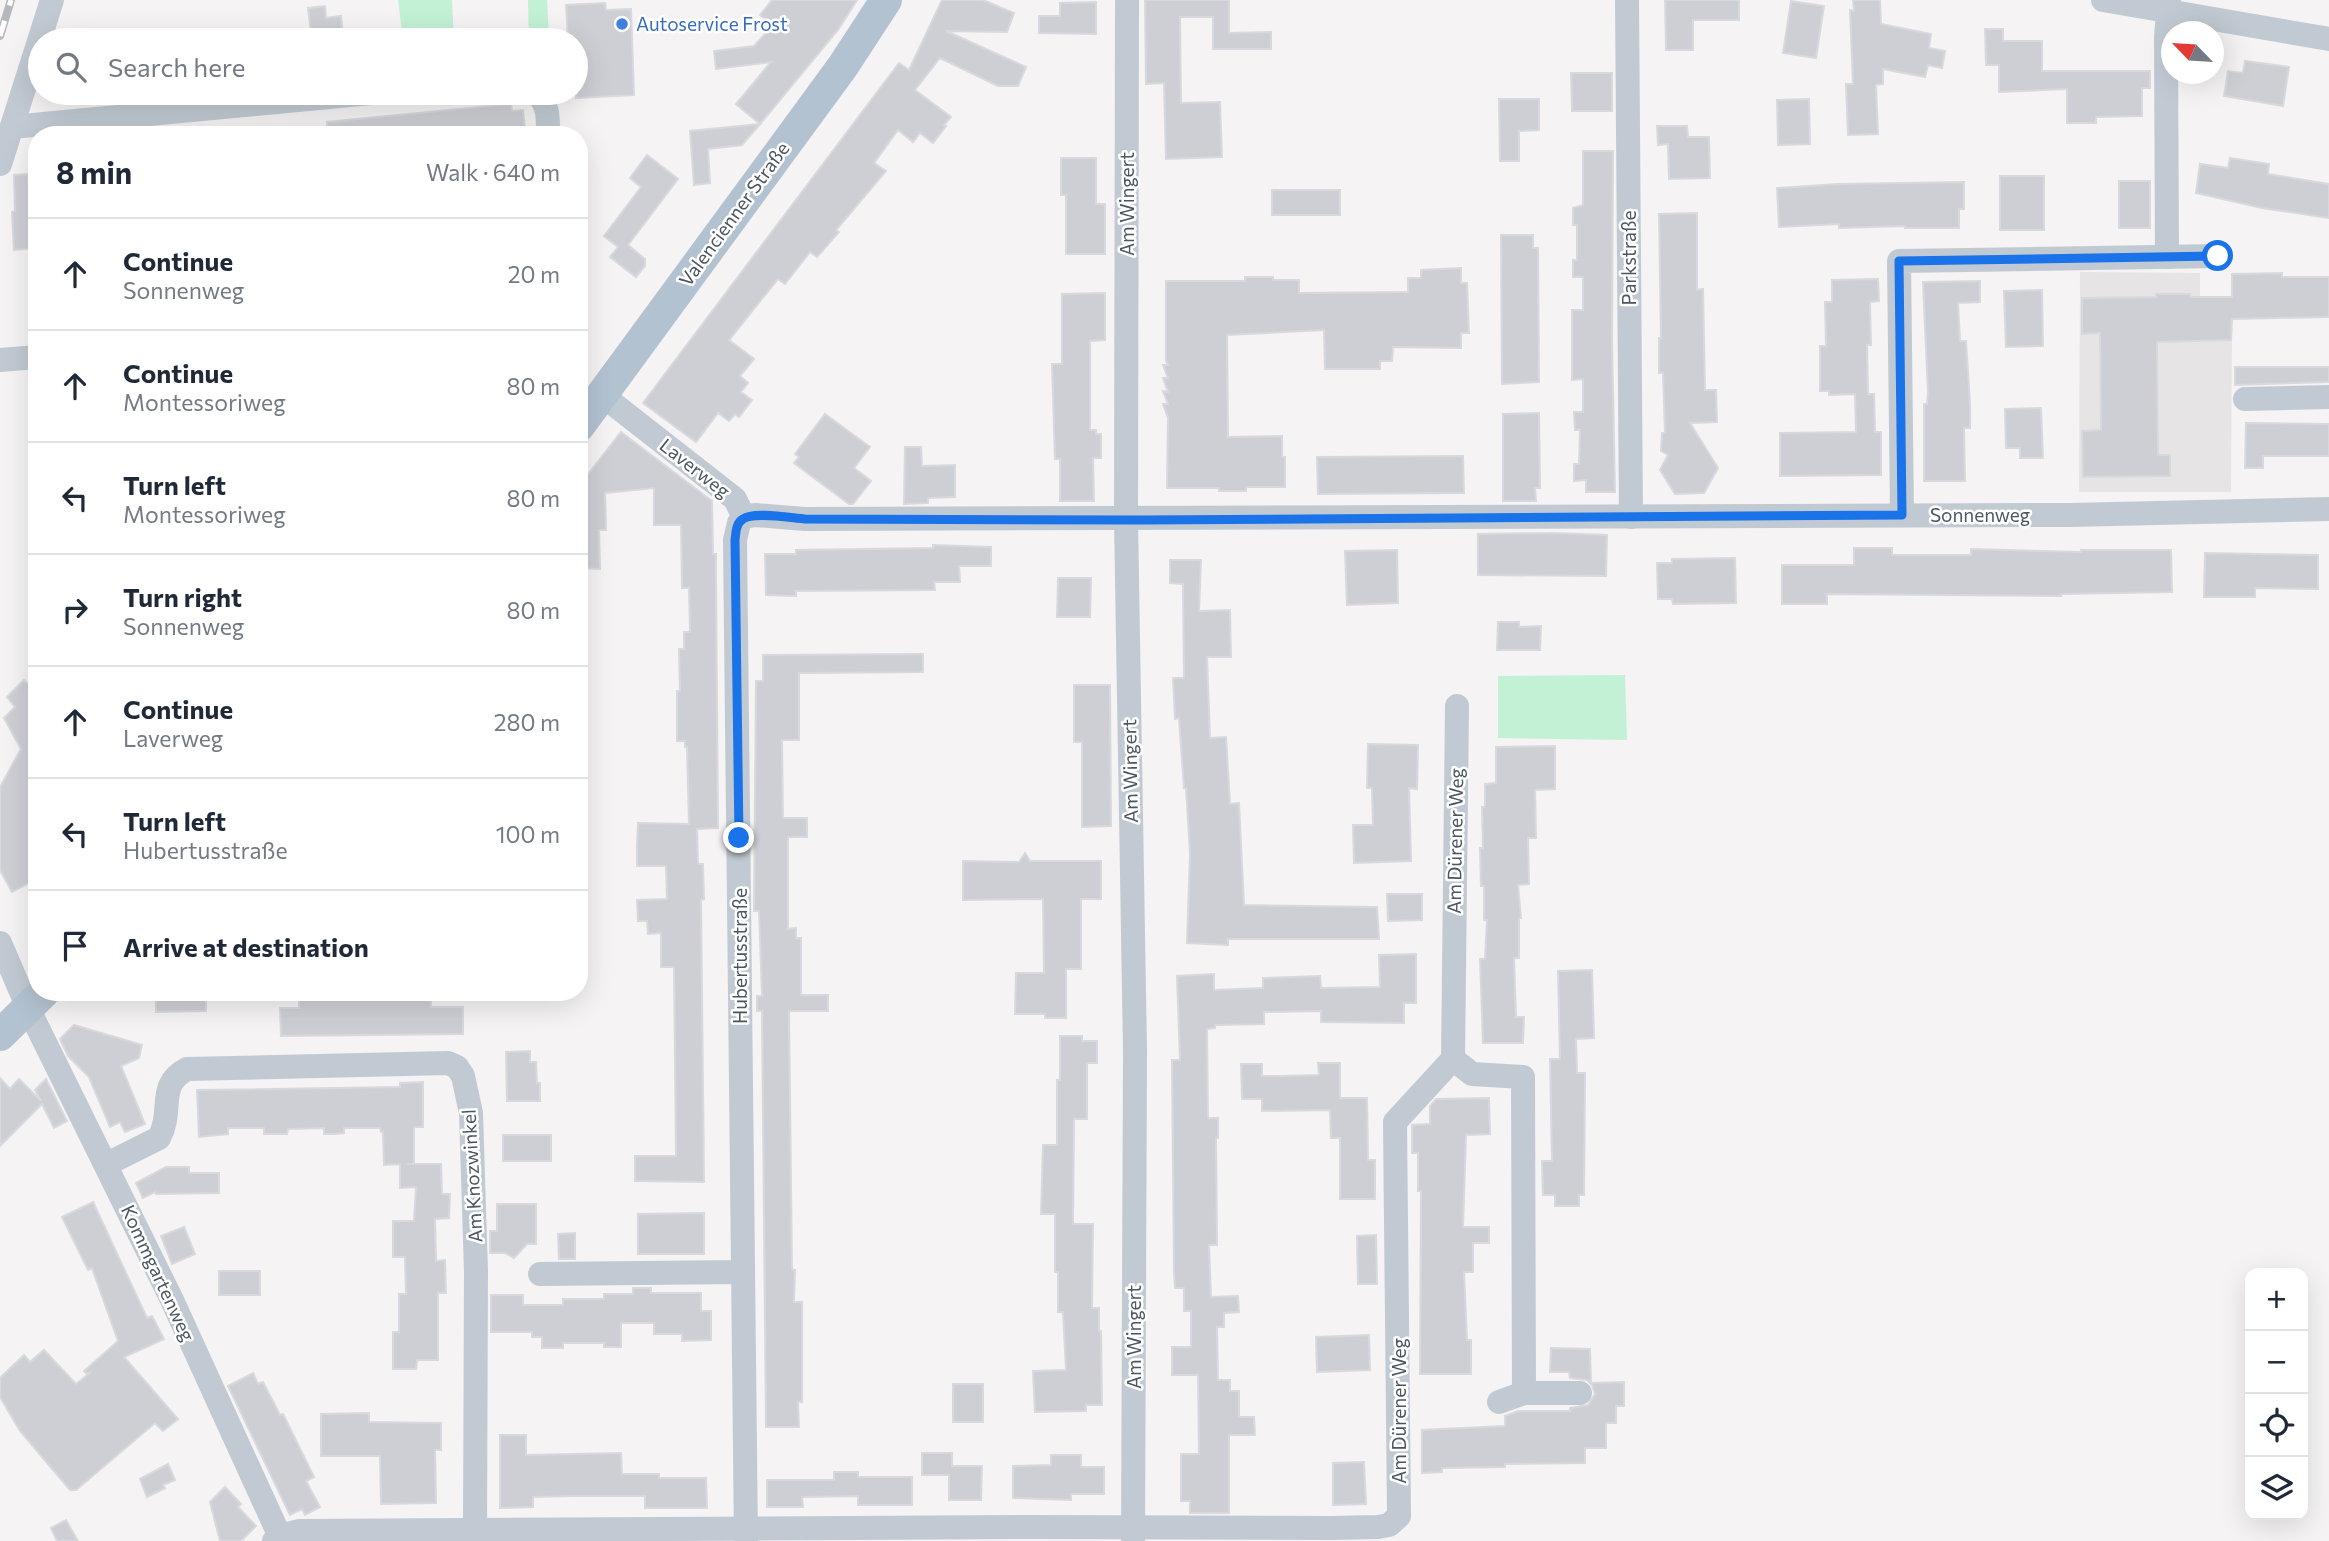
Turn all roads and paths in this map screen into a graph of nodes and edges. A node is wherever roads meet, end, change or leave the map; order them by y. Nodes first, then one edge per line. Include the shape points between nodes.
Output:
1 (52, 0) edge
2 (886, 0) edge
3 (1127, 0) edge
4 (1627, 0) edge
5 (2103, 0) edge
6 (2168, 5) edge
7 (43, 28) edge
8 (2329, 39) edge
9 (28, 76) edge
10 (244, 105) edge
11 (546, 105) edge
12 (548, 126) edge
13 (12, 127) junction
14 (0, 164) edge
15 (2218, 256) dead end
16 (2167, 257) junction
17 (28, 358) edge
18 (0, 360) edge
19 (602, 395) junction
20 (2329, 397) edge
21 (2245, 399) dead end
22 (588, 414) edge
23 (2329, 509) edge
24 (1902, 515) junction
25 (744, 517) junction
26 (1630, 517) junction
27 (1126, 520) junction
28 (1457, 706) dead end
29 (0, 943) edge
30 (28, 987) edge
31 (35, 1001) edge
32 (36, 1001) edge
33 (0, 1035) edge
34 (1453, 1059) junction
35 (107, 1164) junction
36 (742, 1272) junction
37 (540, 1274) dead end
38 (1524, 1393) junction
39 (1580, 1393) dead end
40 (1499, 1402) dead end
41 (475, 1529) junction
42 (746, 1535) edge
43 (1133, 1535) edge
44 (278, 1539) edge

1 - 7 street
2 - 19 main road, Valencienner Straße via 843,66
3 - 27 street, Am Wingert
4 - 26 street, Parkstraße
5 - 6 street
6 - 8 street
6 - 16 street
9 - 13 street
10 - 13 street
11 - 12 street
13 - 14 street
15 - 16 street
16 - 24 street via 1899,261
17 - 18 street
19 - 22 main road, Valencienner Straße
19 - 25 street, Laverweg via 735,499
20 - 21 street
23 - 24 street, Sonnenweg
24 - 26 street, Sonnenweg
25 - 27 street, Laverweg
25 - 36 street, Hubertusstraße via 735,540
26 - 27 street, Laverweg
27 - 43 street, Am Wingert via 1135,1051
28 - 34 street, Am Dürener Weg
29 - 30 street, Kommgartenweg
31 - 33 main road
32 - 35 street, Kommgartenweg
34 - 38 street via 1472,1074 1523,1077
34 - 43 street, Am Dürener Weg via 1395,1122 1399,1517 1378,1527
35 - 41 street, Am Knozwinkel via 159,1138 172,1079 187,1069 448,1063 457,1067 471,1113
35 - 44 street, Kommgartenweg
36 - 37 street
36 - 42 street, Hubertusstraße
38 - 39 street
38 - 40 street
41 - 42 street
41 - 44 street via 300,1531
42 - 43 street

